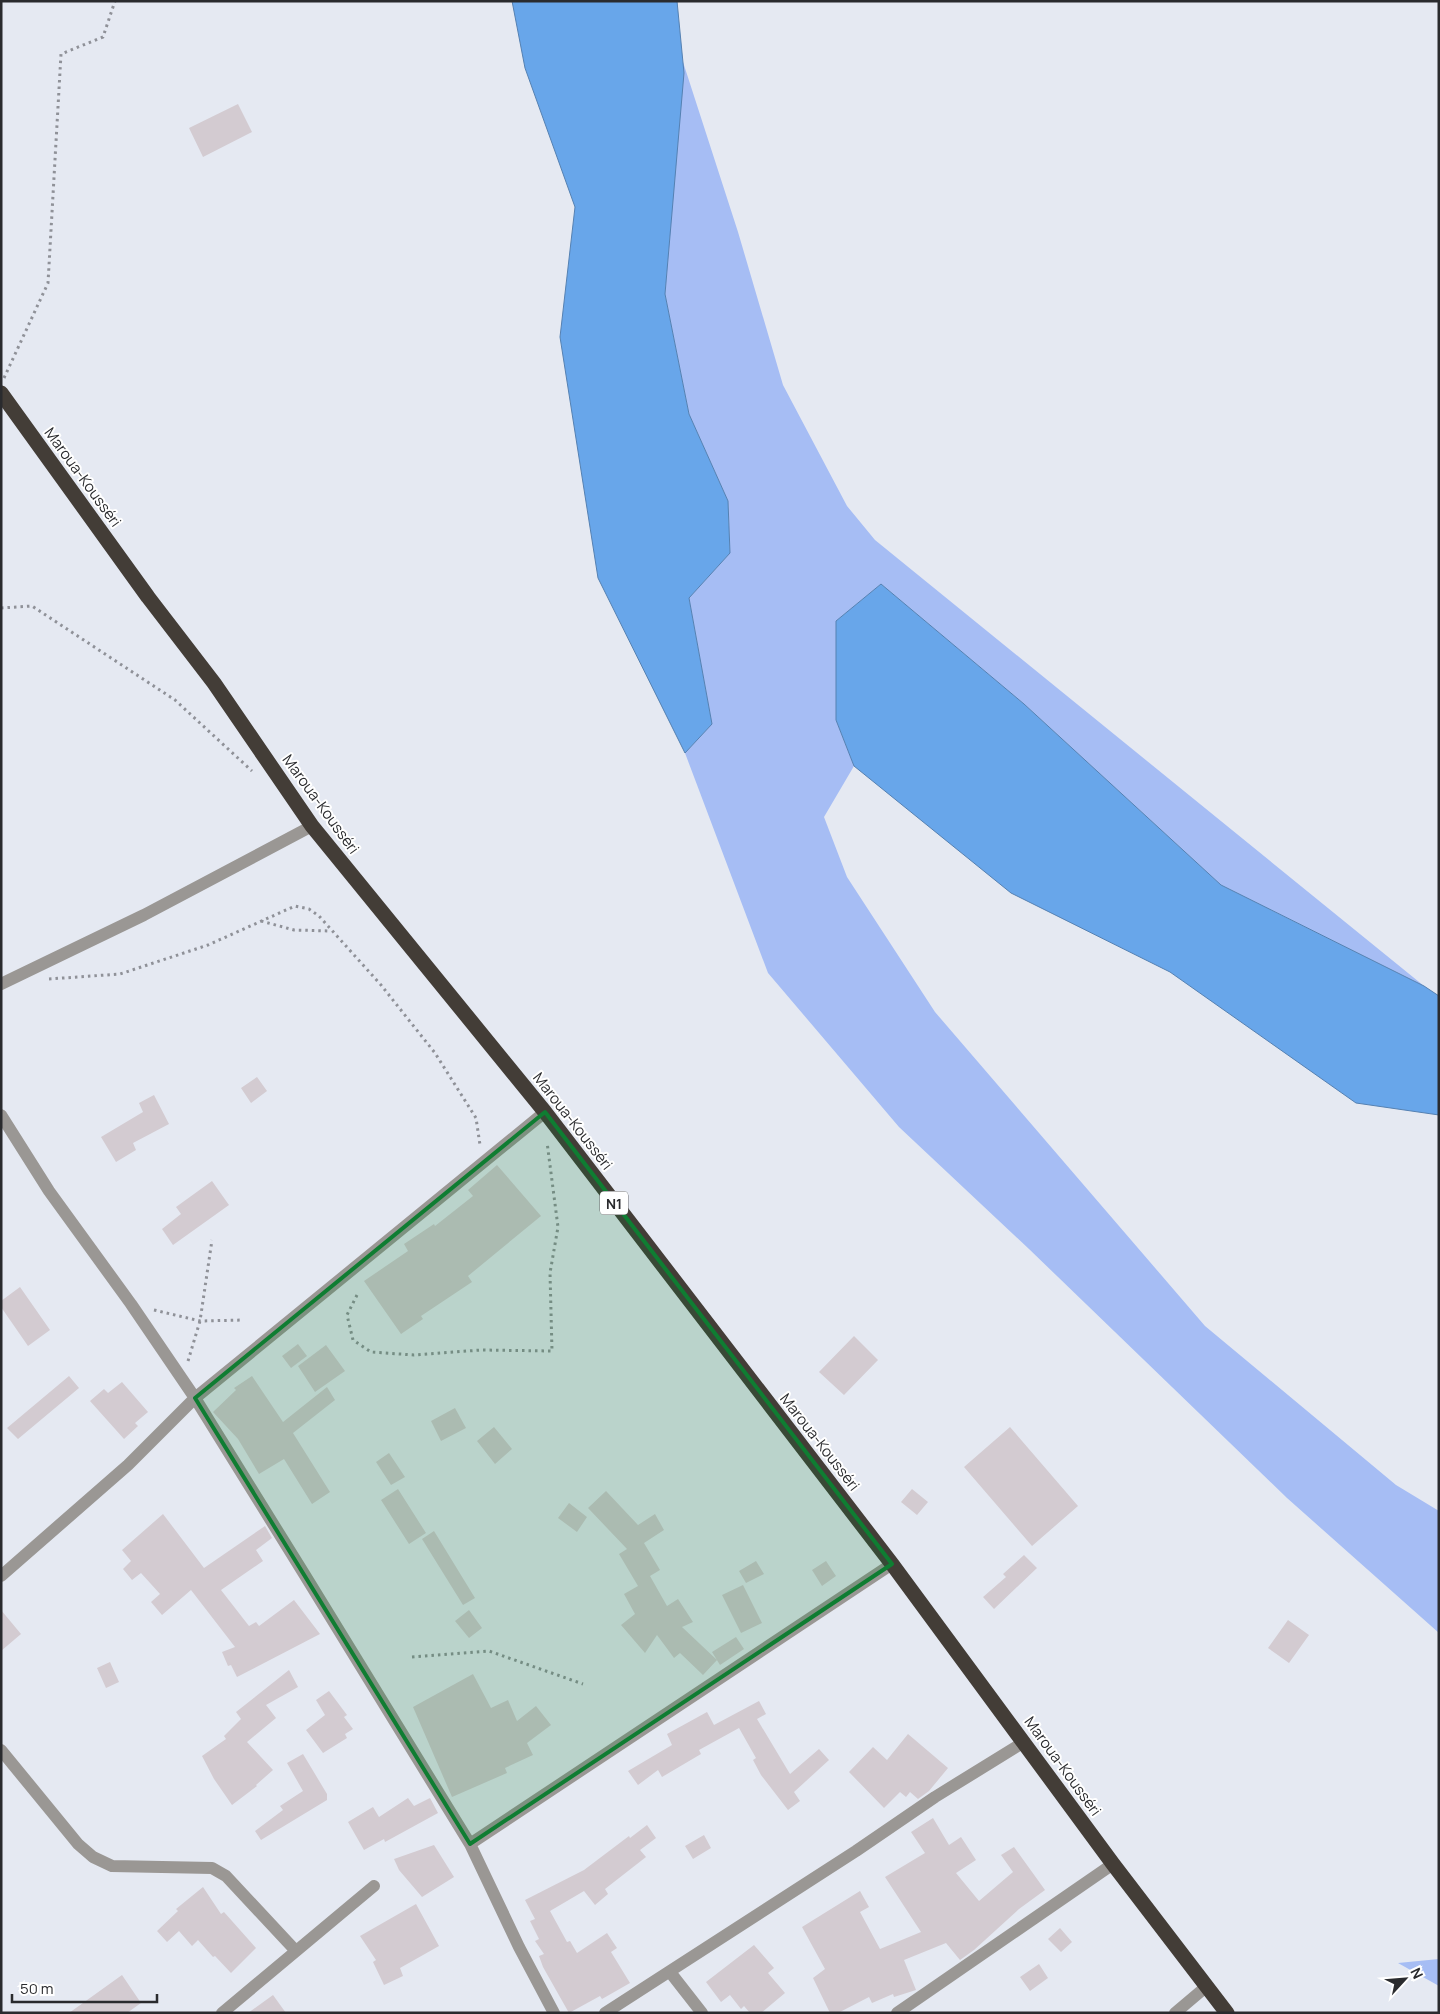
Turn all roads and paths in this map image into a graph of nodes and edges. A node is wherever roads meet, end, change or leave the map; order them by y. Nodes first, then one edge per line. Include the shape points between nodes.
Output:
1 (115, 1) edge
2 (1, 383) edge
3 (1, 393) edge
4 (1, 608) edge
5 (254, 773) dead end
6 (312, 826) junction
7 (261, 921) junction
8 (332, 931) junction
9 (48, 979) dead end
10 (1, 984) edge
11 (545, 1112) junction
12 (1, 1115) edge
13 (482, 1163) junction
14 (212, 1240) dead end
15 (357, 1295) dead end
16 (131, 1304) junction
17 (243, 1320) dead end
18 (200, 1321) junction
19 (182, 1381) junction
20 (195, 1398) junction
21 (892, 1564) junction
22 (1, 1576) edge
23 (412, 1657) dead end
24 (583, 1684) dead end
25 (1024, 1742) junction
26 (1, 1750) edge
27 (470, 1844) junction
28 (1113, 1864) junction
29 (374, 1886) dead end
30 (295, 1950) junction
31 (670, 1972) junction
32 (1207, 1986) junction
33 (222, 2013) edge
34 (554, 2013) edge
35 (605, 2013) edge
36 (702, 2013) edge
37 (897, 2013) edge
38 (1175, 2013) edge
39 (1227, 2013) edge

1 - 2 path via 103,37 61,54 48,283
3 - 6 highway, Maroua-Kousséri / N1 via 214,683
4 - 5 path via 32,606 175,700
6 - 10 street via 144,915
6 - 11 highway, Maroua-Kousséri / N1
7 - 8 path via 294,930
7 - 8 path via 296,906 309,909
7 - 9 path via 208,945 120,974
8 - 13 path via 381,985 435,1053 476,1118
11 - 13 street
11 - 15 path via 558,1227 550,1273 552,1351 482,1350 414,1355 371,1352 353,1340 351,1332 347,1315
11 - 21 highway, Maroua-Kousséri / N1
12 - 16 street via 49,1191
13 - 20 street
14 - 18 path
16 - 18 path
16 - 19 street
17 - 18 path
18 - 19 path
19 - 20 street
20 - 22 street via 128,1466
20 - 27 street
21 - 25 highway, Maroua-Kousséri / N1
21 - 27 street
23 - 24 path via 489,1651
25 - 28 highway, Maroua-Kousséri / N1
25 - 31 street
26 - 30 street via 93,1858 112,1866 212,1868 226,1876
27 - 34 street
28 - 32 highway, Maroua-Kousséri / N1
28 - 37 street
29 - 30 street
30 - 33 street
31 - 35 street
31 - 36 street
32 - 38 street
32 - 39 highway, Maroua-Kousséri / N1

